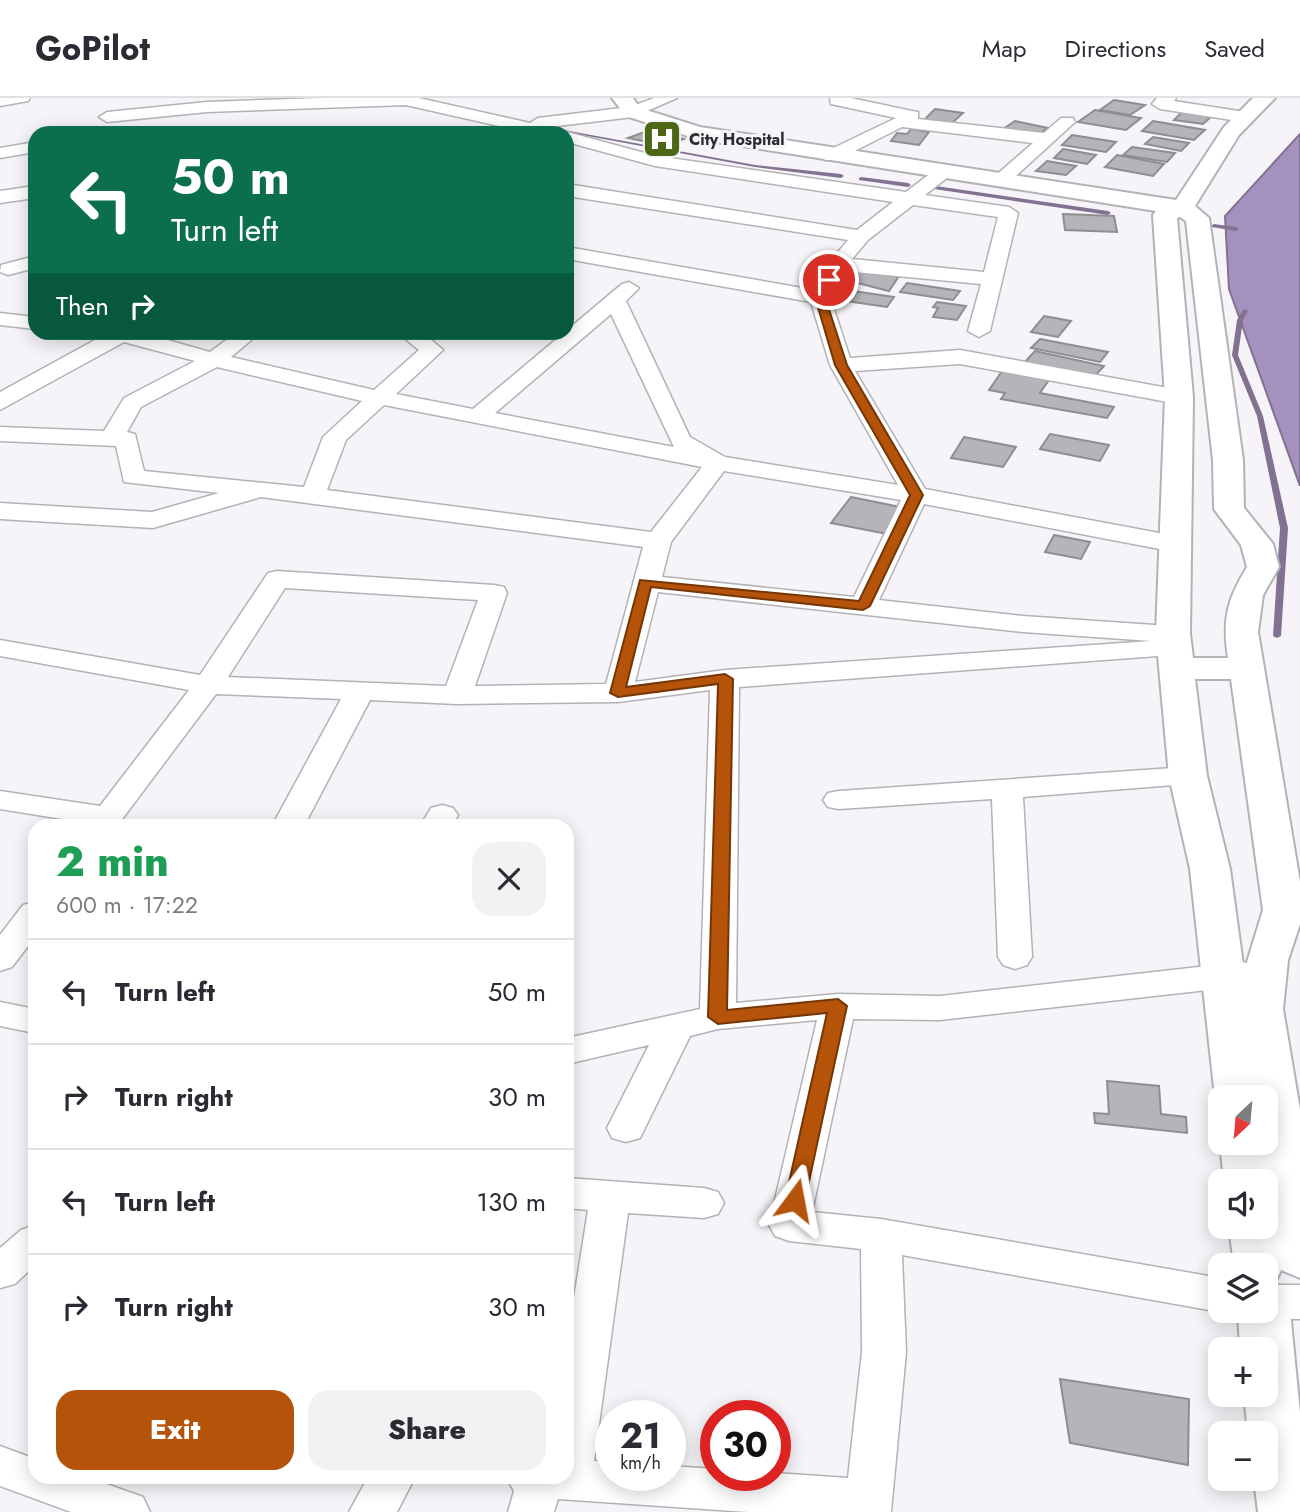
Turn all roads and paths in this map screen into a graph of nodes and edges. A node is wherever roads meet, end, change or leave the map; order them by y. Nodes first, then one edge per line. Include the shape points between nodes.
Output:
1 (22, 98) edge
2 (468, 98) edge
3 (669, 98) edge
4 (1168, 98) edge
5 (1265, 98) edge
6 (836, 99) edge
7 (0, 101) edge
8 (312, 101) edge
9 (201, 102) edge
10 (628, 105) edge
11 (1147, 118) dead end
12 (106, 119) edge
13 (911, 120) junction
14 (1068, 122) dead end
15 (1238, 124) junction
16 (525, 125) junction
17 (517, 126) edge
18 (532, 126) edge
19 (548, 126) edge
20 (570, 126) edge
21 (574, 135) edge
22 (1048, 139) junction
23 (28, 148) edge
24 (0, 153) edge
25 (831, 156) junction
26 (870, 161) junction
27 (655, 162) junction
28 (942, 173) junction
29 (1000, 181) junction
30 (836, 187) junction
31 (574, 191) edge
32 (28, 193) edge
33 (0, 197) edge
34 (612, 197) junction
35 (914, 197) junction
36 (1182, 222) junction
37 (861, 236) junction
38 (574, 254) edge
39 (28, 264) edge
40 (838, 264) junction
41 (652, 269) junction
42 (28, 270) edge
43 (3, 273) edge
44 (994, 279) junction
45 (820, 297) junction
46 (619, 310) junction
47 (0, 319) edge
48 (28, 322) edge
49 (979, 331) dead end
50 (574, 335) edge
51 (119, 340) edge
52 (150, 340) edge
53 (241, 340) edge
54 (418, 340) edge
55 (568, 340) edge
56 (215, 360) junction
57 (841, 365) junction
58 (1179, 397) junction
59 (381, 398) junction
60 (0, 403) edge
61 (478, 416) junction
62 (0, 434) edge
63 (112, 438) junction
64 (718, 463) junction
65 (260, 489) junction
66 (313, 495) junction
67 (916, 495) junction
68 (0, 511) edge
69 (659, 541) junction
70 (1175, 544) junction
71 (645, 583) junction
72 (863, 606) junction
73 (0, 648) edge
74 (1175, 650) junction
75 (1247, 668) junction
76 (725, 679) junction
77 (208, 685) junction
78 (360, 691) junction
79 (618, 693) junction
80 (457, 695) junction
81 (1188, 776) junction
82 (1007, 789) junction
83 (0, 800) edge
84 (839, 800) dead end
85 (90, 819) edge
86 (106, 819) edge
87 (293, 819) edge
88 (28, 922) edge
89 (1015, 957) dead end
90 (0, 959) edge
91 (1266, 973) junction
92 (1222, 974) junction
93 (838, 1006) junction
94 (0, 1014) edge
95 (718, 1017) junction
96 (28, 1020) edge
97 (676, 1027) junction
98 (574, 1049) edge
99 (1236, 1085) edge
100 (626, 1128) dead end
101 (574, 1193) edge
102 (610, 1196) junction
103 (704, 1203) dead end
104 (881, 1236) junction
105 (28, 1247) edge
106 (1300, 1258) edge
107 (0, 1272) edge
108 (1208, 1293) edge
109 (1278, 1302) edge
110 (1300, 1302) edge
111 (1268, 1323) edge
112 (574, 1351) edge
113 (1283, 1370) edge
114 (0, 1466) edge
115 (28, 1476) edge
116 (50, 1484) edge
117 (389, 1484) edge
118 (542, 1488) edge
119 (870, 1506) edge
120 (127, 1512) edge
121 (372, 1512) edge
122 (1286, 1512) edge

1 - 7 street
2 - 19 street
3 - 10 street
4 - 15 street via 1160,104
5 - 15 street
6 - 13 street
8 - 9 street
8 - 16 street via 406,100
9 - 12 street
10 - 20 street
10 - 25 street via 697,133
11 - 15 street
13 - 22 street
13 - 25 street
14 - 22 street
15 - 36 street
16 - 17 street
16 - 18 street
21 - 27 street
22 - 29 street
23 - 24 street
25 - 26 street
26 - 28 street
26 - 30 street
27 - 30 street
27 - 34 street
28 - 29 street
28 - 35 street
29 - 36 street
30 - 35 street
31 - 34 street
32 - 33 street
34 - 37 street
35 - 37 street
35 - 44 street via 1009,213
36 - 58 street
36 - 75 street via 1228,460 1229,509 1257,544 1263,567 1245,595 1241,632
37 - 40 street
38 - 41 street
39 - 43 street
40 - 44 street
40 - 45 street
41 - 45 street
41 - 46 street
42 - 43 street
44 - 49 street
45 - 57 street
46 - 50 street
46 - 64 street via 680,441
47 - 48 street
51 - 60 street via 23,386
52 - 56 street
53 - 56 street
54 - 59 street via 432,350
55 - 61 street
56 - 59 street
56 - 63 street via 132,403
57 - 58 street via 960,357
57 - 67 street
58 - 70 street
59 - 61 street
59 - 66 street via 335,437
61 - 64 street
62 - 63 street
63 - 65 street via 127,439 133,477
64 - 67 street
64 - 69 street
65 - 66 street
65 - 68 street via 153,520
66 - 69 street
67 - 70 street
67 - 72 street
69 - 71 street
70 - 74 street
71 - 72 street
71 - 79 street
72 - 74 street via 1024,624
73 - 77 street
74 - 75 street
74 - 76 street
74 - 81 street
75 - 91 street via 1283,910
76 - 79 street
76 - 95 street
77 - 78 street
77 - 80 street via 277,579 494,593
77 - 86 street
78 - 80 street
78 - 87 street
79 - 80 street
81 - 82 street
81 - 92 street via 1210,869
82 - 84 street
82 - 89 street
83 - 85 street
88 - 90 street
91 - 92 street
91 - 106 street via 1261,1009
92 - 93 street via 940,1008
92 - 99 street
93 - 95 street
93 - 104 street via 789,1225
94 - 96 street
95 - 97 street
97 - 98 street
97 - 100 street
101 - 102 street
102 - 103 street
102 - 112 street
104 - 108 street
104 - 119 street via 884,1352
105 - 107 street
109 - 110 street
111 - 113 street
113 - 122 street
114 - 115 street
116 - 120 street
117 - 121 street
118 - 119 street

